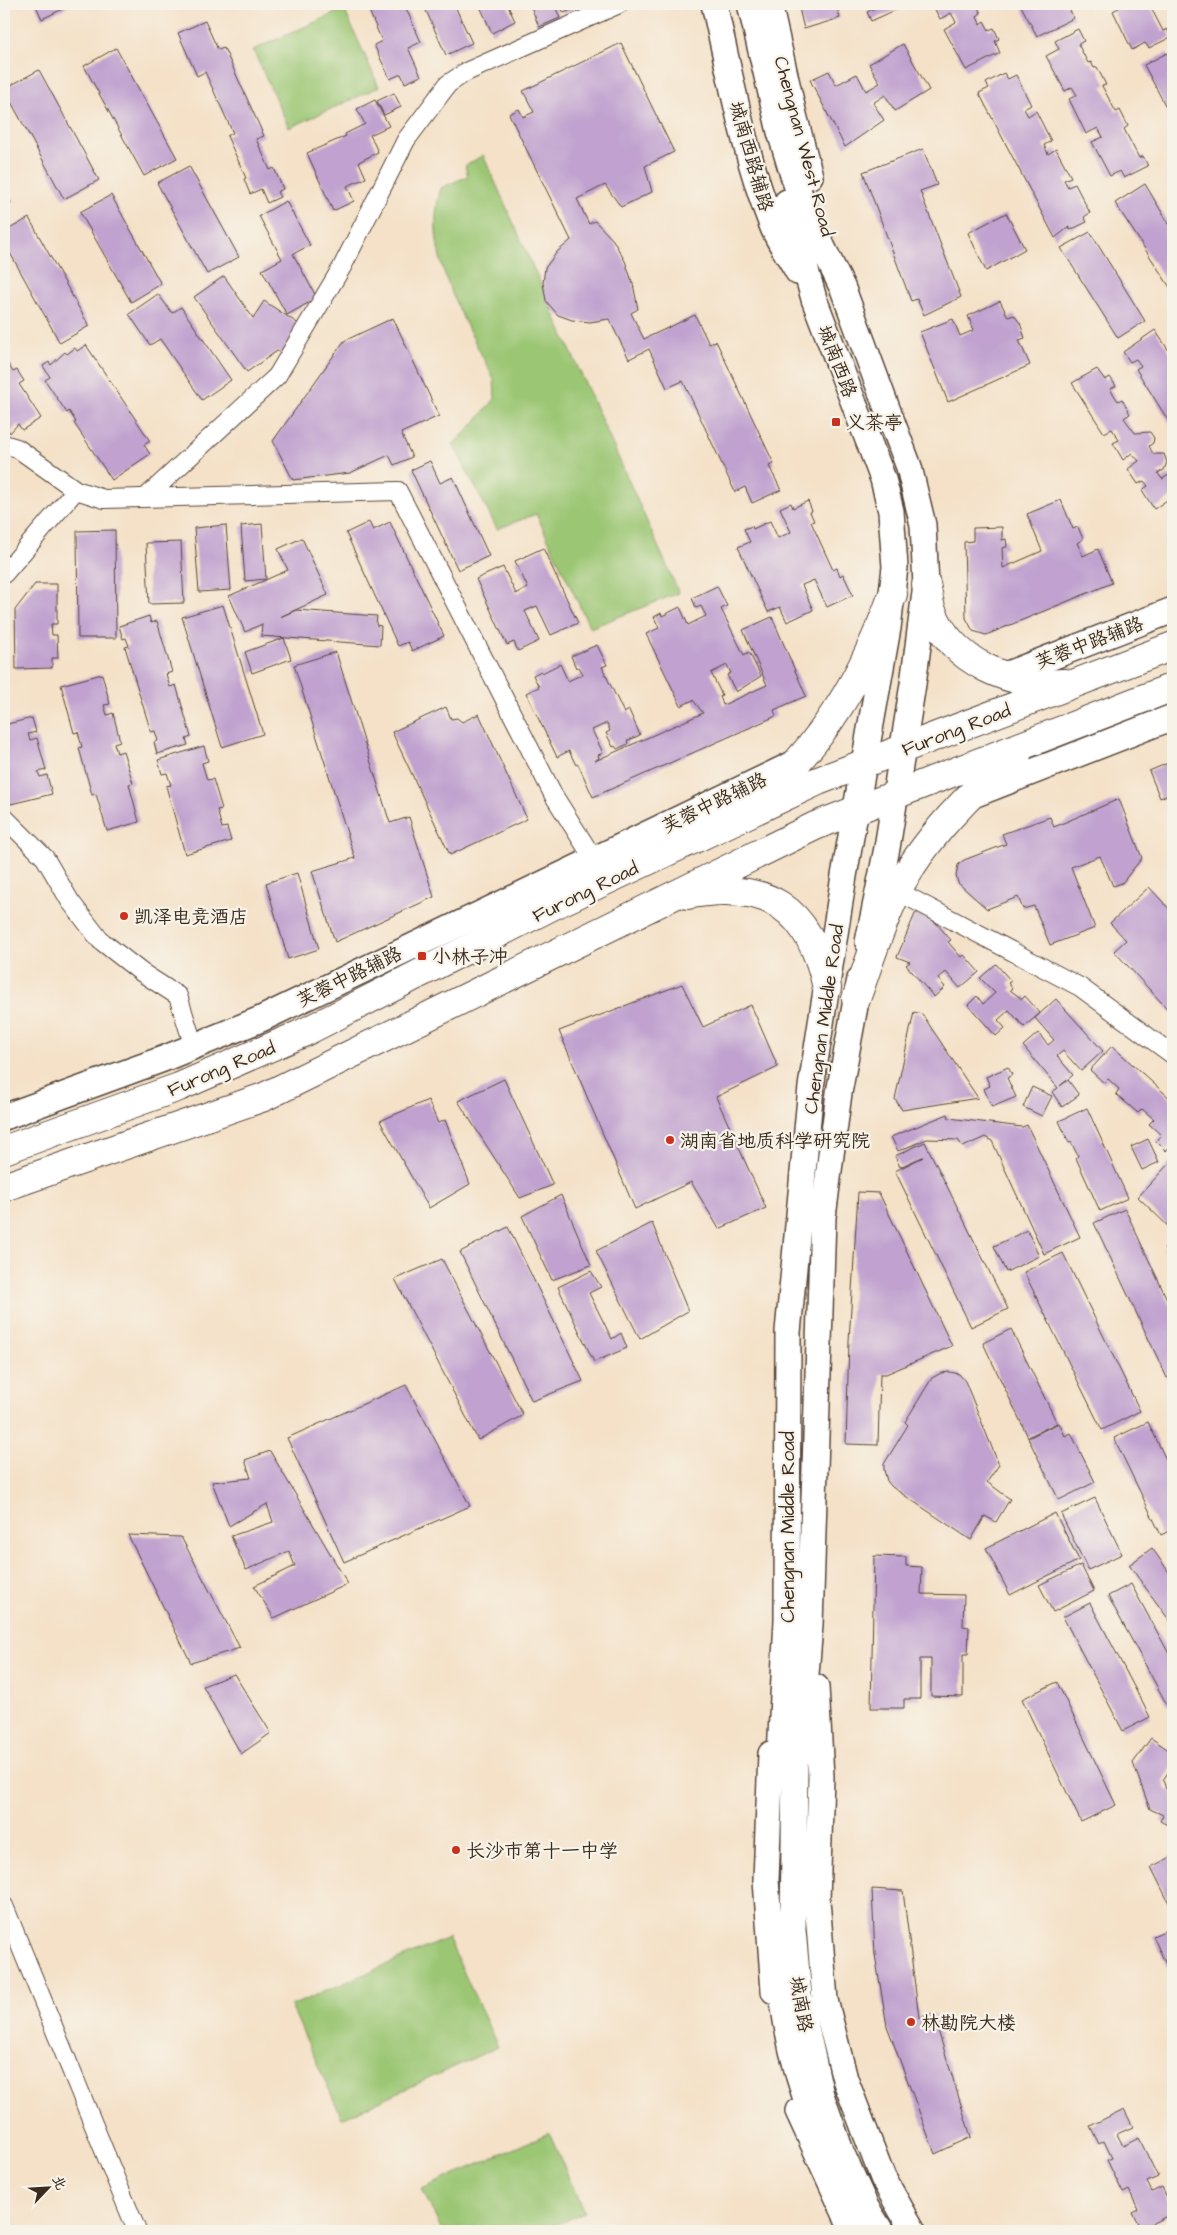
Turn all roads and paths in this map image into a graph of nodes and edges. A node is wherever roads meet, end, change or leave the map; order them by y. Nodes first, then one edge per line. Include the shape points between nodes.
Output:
1 (619, 4) edge
2 (714, 4) edge
3 (734, 4) edge
4 (750, 4) edge
5 (769, 4) edge
6 (843, 289) junction
7 (814, 299) junction
8 (8, 444) edge
9 (76, 490) junction
10 (146, 498) junction
11 (4, 574) edge
12 (926, 585) junction
13 (893, 594) junction
14 (1173, 610) edge
15 (1173, 646) edge
16 (1005, 676) junction
17 (1079, 682) junction
18 (1173, 687) edge
19 (1173, 717) edge
20 (1036, 741) junction
21 (903, 749) junction
22 (864, 763) junction
23 (793, 764) junction
24 (895, 795) junction
25 (973, 795) junction
26 (856, 810) junction
27 (4, 816) edge
28 (735, 818) junction
29 (601, 870) junction
30 (897, 891) junction
31 (656, 903) junction
32 (827, 988) junction
33 (856, 999) junction
34 (194, 1047) junction
35 (1173, 1056) edge
36 (4, 1117) edge
37 (4, 1150) edge
38 (4, 1187) edge
39 (798, 1623) junction
40 (787, 1764) junction
41 (4, 1906) edge
42 (137, 2231) edge
43 (853, 2231) edge
44 (868, 2231) edge
45 (881, 2231) edge
46 (913, 2231) edge

1 - 10 street via 475,68 448,84 406,140 342,267 276,376
2 - 7 main road, 城南西路辅路 via 745,137 772,227
3 - 7 main road, 城南西路 via 757,103
4 - 6 main road, 城南西路 via 792,172 806,213
5 - 6 main road, Chengnan West Road via 794,115
6 - 12 main road, 城南西路 via 917,494 924,525
7 - 13 main road, 城南西路 via 883,480 895,540
8 - 9 street
9 - 10 street via 104,499
9 - 11 street
10 - 29 street via 398,492 554,796
12 - 16 main road via 932,611 953,645 970,660
12 - 21 main road, 城南西路
13 - 22 main road, 城南西路
13 - 23 main road via 853,686
14 - 16 main road, 芙蓉中路辅路
15 - 17 main road, Furong Road
16 - 17 main road via 1054,684
17 - 21 main road, Furong Road
18 - 20 main road, Furong Road
19 - 25 main road
20 - 24 main road, Furong Road
20 - 25 main road via 1005,764
21 - 22 main road, Furong Road
21 - 24 main road, 城南西路
22 - 26 main road, 城南西路
22 - 28 main road, Furong Road
23 - 28 main road via 765,794
23 - 29 main road, 芙蓉中路辅路
24 - 26 main road, Furong Road
24 - 33 main road, Chengnan Middle Road
25 - 30 main road via 918,857
26 - 31 main road, Furong Road via 815,826
26 - 32 main road, Chengnan Middle Road
27 - 34 street via 45,858 70,901 100,940 178,996
28 - 29 main road, Furong Road
29 - 34 main road, 芙蓉中路辅路 via 470,917 261,1019
29 - 37 main road, Furong Road via 303,1033 136,1103
30 - 33 main road
30 - 35 street via 1080,987
31 - 32 main road via 712,891 759,894 781,905 796,918 814,943
31 - 38 main road, Furong Road via 264,1097
32 - 39 main road, Chengnan Middle Road via 811,1087 788,1332
33 - 39 main road, Chengnan Middle Road via 839,1093 823,1217
34 - 36 main road, 芙蓉中路辅路
39 - 40 main road, Chengnan Middle Road via 804,1699
39 - 43 main road via 774,1707 766,1870 769,1945 775,2003 798,2115
39 - 46 main road via 818,1708 821,1778 817,1900 825,2000 845,2079 883,2178
40 - 44 main road, Chengnan Middle Road via 778,1931 783,2006 801,2089 829,2158
40 - 45 main road, 城南路 via 793,1930 799,1996 821,2095 854,2180
41 - 42 street

